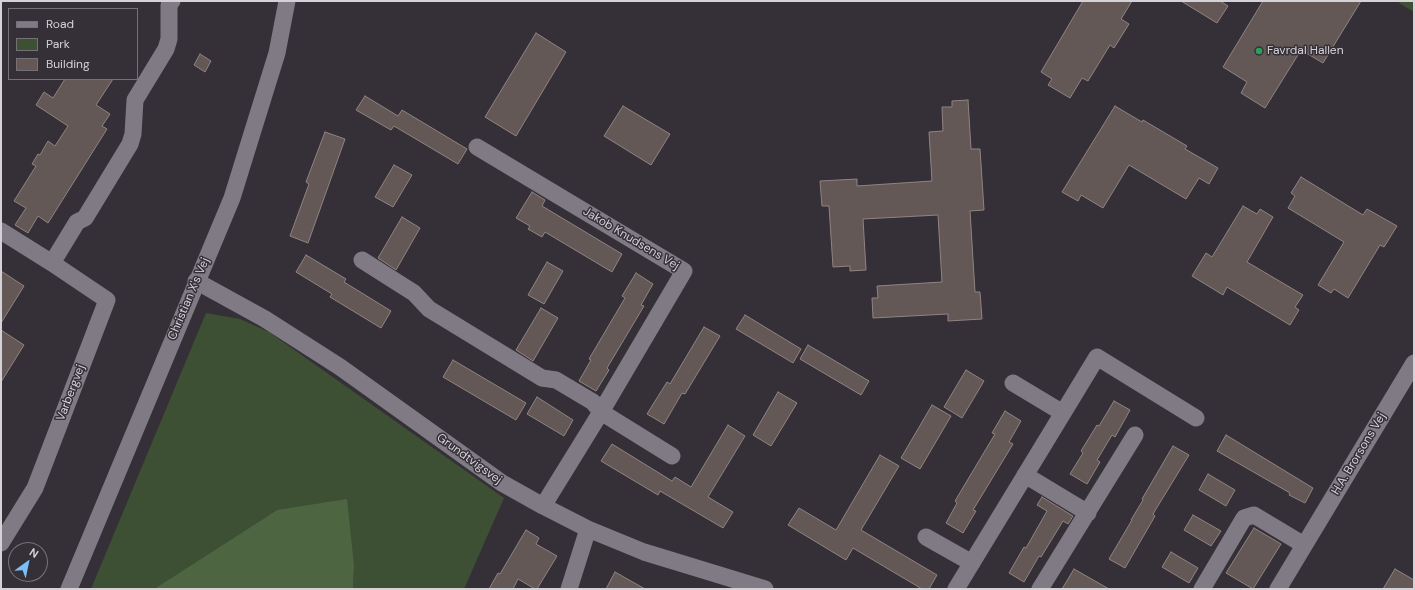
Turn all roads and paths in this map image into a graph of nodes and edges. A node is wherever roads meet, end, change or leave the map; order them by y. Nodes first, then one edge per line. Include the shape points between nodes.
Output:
1 (172, 1) edge
2 (287, 1) edge
3 (477, 147) dead end
4 (1, 231) edge
5 (362, 260) dead end
6 (52, 263) junction
7 (196, 281) junction
8 (1414, 363) edge
9 (1013, 383) dead end
10 (601, 412) junction
11 (1063, 413) junction
12 (1196, 418) dead end
13 (1135, 435) dead end
14 (672, 456) dead end
15 (1025, 475) junction
16 (543, 506) junction
17 (1088, 513) junction
18 (588, 529) junction
19 (926, 537) dead end
20 (1, 543) edge
21 (1304, 545) junction
22 (972, 563) junction
23 (760, 588) edge
24 (69, 589) edge
25 (569, 589) edge
26 (956, 589) edge
27 (1040, 589) edge
28 (1202, 589) edge
29 (1278, 589) edge

1 - 6 street via 169,6 169,39 166,49 135,100 130,144 85,218 77,222
2 - 7 street, Christian X's Vej via 277,53 234,191
3 - 10 street, Jakob Knudsens Vej via 684,271
4 - 6 street, Varbergvej
5 - 10 street via 414,293 429,309 542,378 556,380 587,398
6 - 20 street, Varbergvej via 107,300 35,488
7 - 16 street, Grundtvigsvej via 265,319 340,367 502,483
7 - 24 street, Christian X's Vej
8 - 21 street, H.A. Brorsons Vej
9 - 11 street
10 - 14 street
10 - 16 street, Jakob Knudsens Vej
11 - 12 street via 1097,357
11 - 15 street
13 - 17 street
15 - 17 street
15 - 22 street
16 - 18 street, Grundtvigsvej
17 - 27 street
18 - 23 street, Grundtvigsvej via 644,552
18 - 25 street
19 - 22 street
21 - 28 street via 1254,515 1244,518
21 - 29 street, H.A. Brorsons Vej
22 - 26 street

